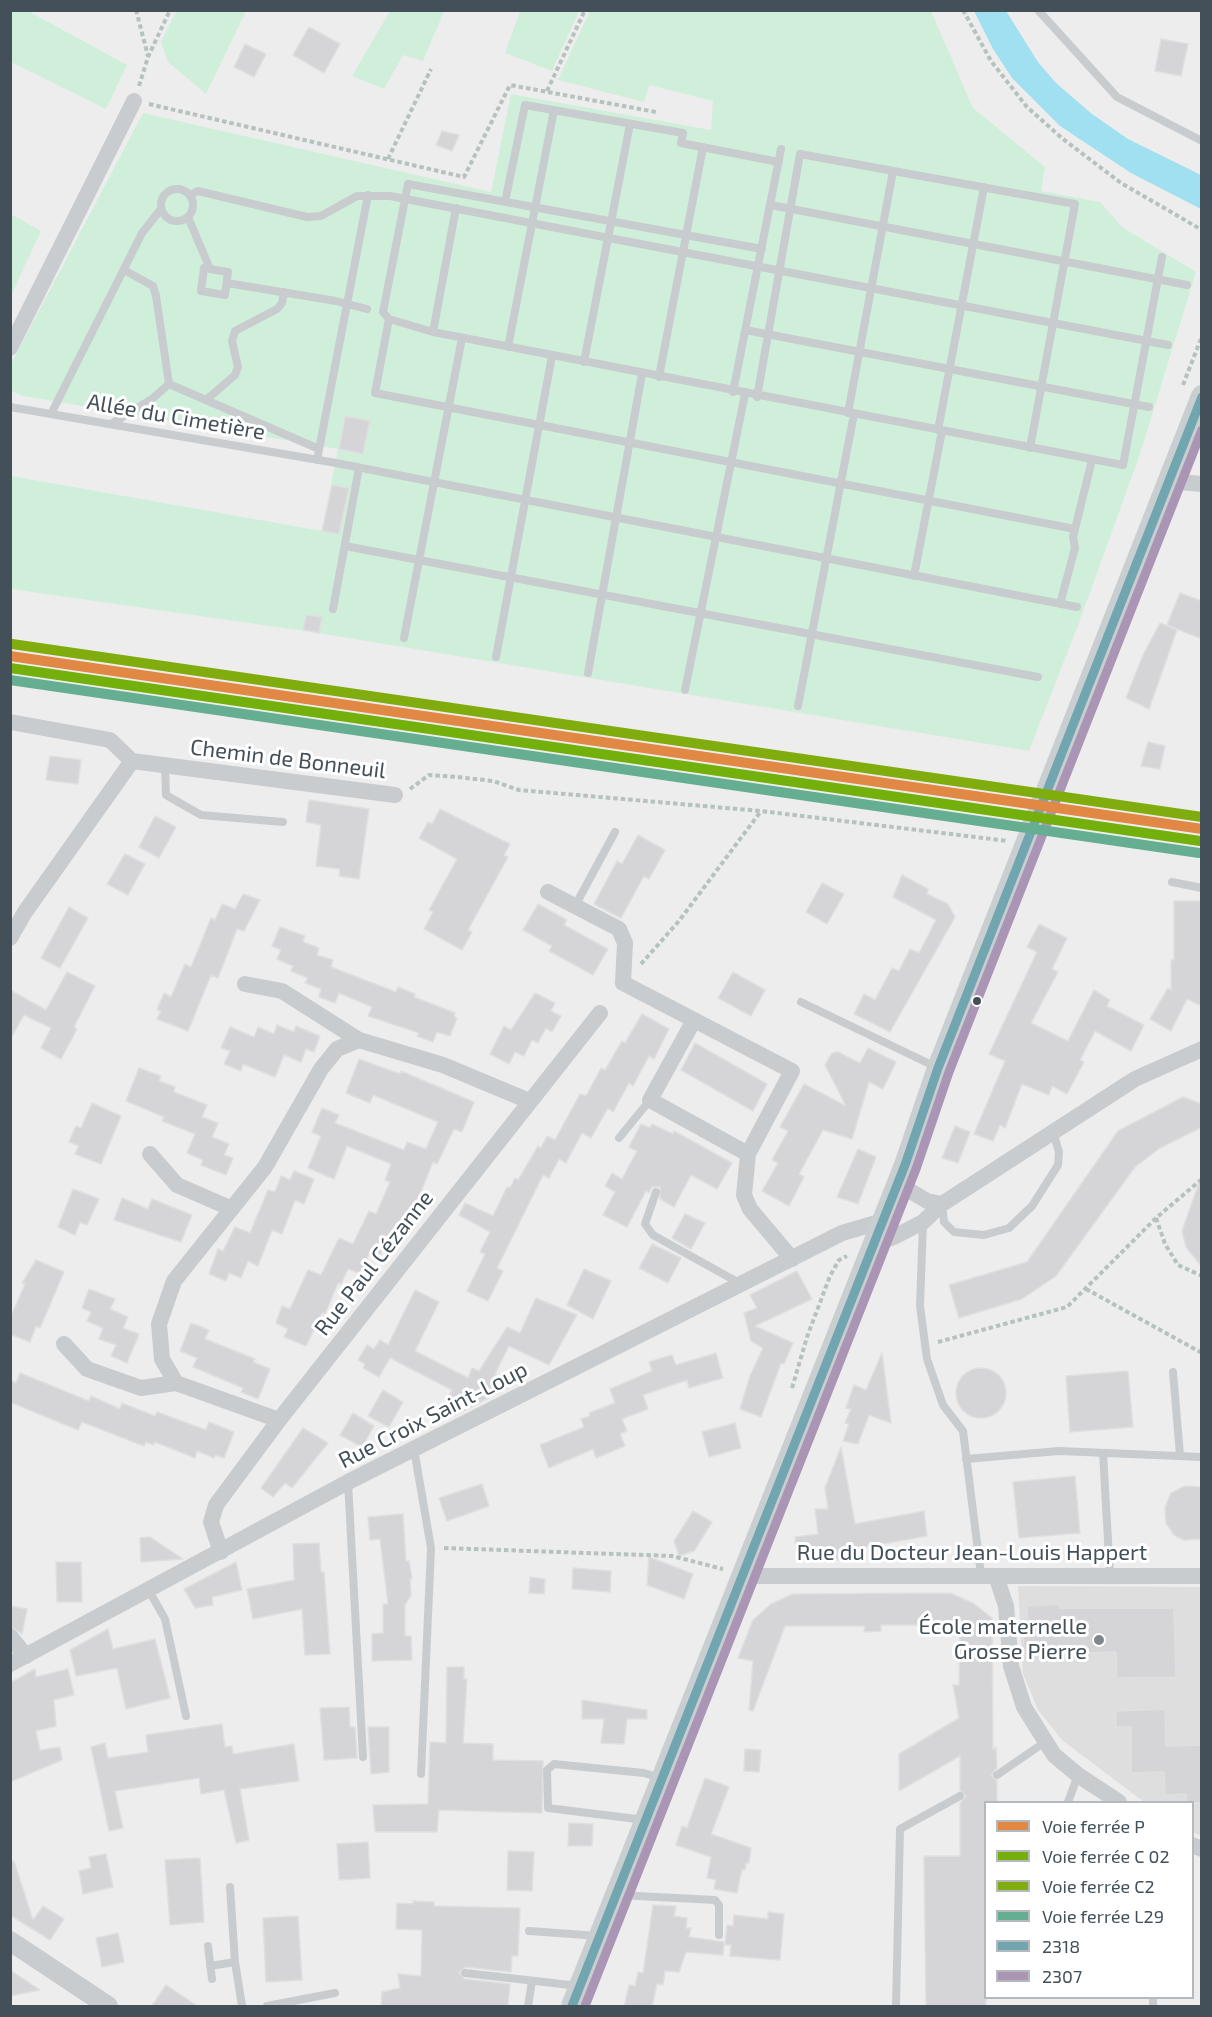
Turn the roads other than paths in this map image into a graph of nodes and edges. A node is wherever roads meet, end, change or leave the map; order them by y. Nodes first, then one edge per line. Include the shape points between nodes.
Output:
1 (1038, 10) edge
2 (134, 101) road end
3 (554, 110) junction
4 (630, 124) junction
5 (1202, 141) edge
6 (703, 147) junction
7 (781, 149) dead end
8 (779, 162) junction
9 (893, 171) junction
10 (984, 187) junction
11 (190, 195) junction
12 (368, 195) junction
13 (405, 199) junction
14 (505, 202) junction
15 (771, 206) junction
16 (535, 207) junction
17 (456, 208) junction
18 (161, 209) junction
19 (790, 209) junction
20 (188, 217) junction
21 (611, 221) junction
22 (532, 223) junction
23 (883, 227) junction
24 (686, 235) junction
25 (608, 237) junction
26 (973, 244) junction
27 (762, 249) junction
28 (683, 252) junction
29 (1162, 256) dead end
30 (1064, 262) junction
31 (758, 266) junction
32 (210, 269) junction
33 (124, 270) junction
34 (779, 270) junction
35 (1158, 280) junction
36 (226, 283) junction
37 (1186, 285) dead end
38 (872, 288) junction
39 (284, 292) junction
40 (962, 305) junction
41 (347, 306) junction
42 (367, 309) dead end
43 (389, 319) junction
44 (1053, 322) junction
45 (745, 330) junction
46 (433, 332) junction
47 (768, 334) junction
48 (462, 338) junction
49 (1147, 340) junction
50 (1168, 345) dead end
51 (508, 347) junction
52 (10, 348) edge
53 (859, 352) junction
54 (552, 356) junction
55 (584, 362) junction
56 (950, 369) junction
57 (642, 374) junction
58 (659, 377) junction
59 (169, 384) junction
60 (1042, 386) junction
61 (733, 392) junction
62 (745, 394) junction
63 (1202, 396) edge
64 (757, 397) junction
65 (206, 400) junction
66 (1135, 404) junction
67 (10, 407) edge
68 (448, 407) junction
69 (1149, 407) dead end
70 (851, 413) junction
71 (51, 414) junction
72 (111, 424) junction
73 (539, 425) junction
74 (940, 430) junction
75 (629, 443) junction
76 (1030, 448) junction
77 (319, 449) junction
78 (317, 460) junction
79 (1092, 460) junction
80 (732, 462) junction
81 (359, 468) junction
82 (1168, 481) junction
83 (434, 483) junction
84 (841, 484) junction
85 (1202, 484) edge
86 (525, 500) junction
87 (929, 501) junction
88 (616, 518) junction
89 (1075, 529) junction
90 (716, 538) junction
91 (345, 546) junction
92 (826, 559) junction
93 (419, 560) junction
94 (914, 576) junction
95 (511, 577) junction
96 (602, 595) junction
97 (1060, 604) junction
98 (1077, 607) dead end
99 (333, 609) dead end
100 (701, 614) junction
101 (812, 634) junction
102 (404, 638) dead end
103 (496, 657) dead end
104 (588, 673) dead end
105 (1038, 677) dead end
106 (685, 690) dead end
107 (798, 706) dead end
108 (10, 722) edge
109 (132, 761) junction
110 (165, 765) junction
111 (395, 795) road end
112 (283, 822) dead end
113 (615, 832) dead end
114 (1172, 882) dead end
115 (1202, 888) edge
116 (548, 892) dead end
117 (576, 906) junction
118 (10, 938) edge
119 (245, 984) dead end
120 (801, 1002) dead end
121 (600, 1012) dead end
122 (694, 1020) junction
123 (359, 1040) junction
124 (1202, 1049) edge
125 (938, 1068) junction
126 (650, 1100) junction
127 (529, 1101) junction
128 (1053, 1132) junction
129 (619, 1138) dead end
130 (150, 1154) dead end
131 (748, 1154) junction
132 (897, 1183) junction
133 (656, 1192) dead end
134 (942, 1204) junction
135 (230, 1208) junction
136 (883, 1221) junction
137 (923, 1222) junction
138 (873, 1244) junction
139 (792, 1259) junction
140 (741, 1284) junction
141 (64, 1344) dead end
142 (1173, 1372) dead end
143 (176, 1383) junction
144 (279, 1420) junction
145 (414, 1449) junction
146 (1103, 1453) junction
147 (1180, 1455) junction
148 (1202, 1457) edge
149 (966, 1459) junction
150 (348, 1482) junction
151 (221, 1552) junction
152 (733, 1573) junction
153 (1110, 1575) junction
154 (988, 1576) junction
155 (1202, 1576) edge
156 (147, 1589) junction
157 (10, 1636) edge
158 (26, 1656) junction
159 (10, 1665) edge
160 (186, 1716) dead end
161 (1046, 1742) junction
162 (363, 1757) dead end
163 (421, 1774) dead end
164 (997, 1775) dead end
165 (1078, 1775) junction
166 (662, 1778) junction
167 (960, 1796) dead end
168 (1069, 1801) edge
169 (1116, 1801) edge
170 (646, 1820) junction
171 (230, 1887) dead end
172 (616, 1895) junction
173 (530, 1931) dead end
174 (719, 1935) dead end
175 (599, 1936) junction
176 (10, 1941) edge
177 (208, 1946) dead end
178 (235, 1962) junction
179 (210, 1966) junction
180 (465, 1973) dead end
181 (212, 1979) dead end
182 (532, 1981) junction
183 (335, 1993) dead end
184 (576, 1996) edge
185 (108, 2007) edge
186 (242, 2007) edge
187 (267, 2007) edge
188 (528, 2007) edge
189 (896, 2007) edge

1 - 5 lane via 1117,97
2 - 52 street
3 - 4 lane
3 - 14 lane via 525,105
3 - 16 lane
4 - 6 lane via 683,133 681,143
4 - 21 lane
6 - 8 lane
6 - 24 lane
7 - 8 lane
8 - 15 lane
9 - 10 lane
9 - 19 lane via 800,154
9 - 23 lane
10 - 26 lane
10 - 30 lane via 1075,204
11 - 12 lane via 198,191 307,217 321,216 357,196
11 - 18 lane via 173,189 163,196
11 - 20 lane via 193,207
12 - 13 lane
12 - 41 lane
13 - 14 lane via 408,184
13 - 17 lane
13 - 43 lane via 383,312
14 - 16 lane
15 - 19 lane
15 - 27 lane
16 - 21 lane
16 - 22 lane
17 - 22 lane
17 - 46 lane
18 - 20 lane via 174,222
18 - 33 lane via 142,233
19 - 23 lane
19 - 34 lane
20 - 32 lane
21 - 24 lane
21 - 25 lane
22 - 25 lane
22 - 51 lane
23 - 26 lane
23 - 38 lane
24 - 27 lane
24 - 28 lane
25 - 28 lane
25 - 55 lane
26 - 30 lane
26 - 40 lane
27 - 31 lane
28 - 31 lane
28 - 58 lane
29 - 35 lane
30 - 35 lane
30 - 44 lane
31 - 34 lane
31 - 45 lane
32 - 36 lane via 228,272
32 - 36 lane via 204,268 201,291 225,295
33 - 59 lane via 153,286
33 - 71 lane
34 - 38 lane
34 - 47 lane
35 - 37 lane
35 - 49 lane
36 - 39 lane
38 - 40 lane
38 - 53 lane
39 - 41 lane
39 - 65 lane via 277,309 235,331 235,375
40 - 44 lane
40 - 56 lane
41 - 42 lane
41 - 77 lane
43 - 46 lane
43 - 68 lane via 375,393
44 - 49 lane
44 - 60 lane
45 - 47 lane
45 - 61 lane
46 - 48 lane
47 - 53 lane
47 - 64 lane
48 - 51 lane
48 - 68 lane
49 - 50 lane
49 - 66 lane
51 - 54 lane
53 - 56 lane
53 - 70 lane
54 - 55 lane
54 - 73 lane
55 - 57 lane
56 - 60 lane
56 - 74 lane
57 - 58 lane
57 - 75 lane
58 - 61 lane
59 - 65 lane
59 - 72 lane
60 - 66 lane
60 - 76 lane
61 - 62 lane
62 - 64 lane
62 - 80 lane
63 - 82 main road
64 - 70 lane
65 - 77 lane
66 - 69 lane
66 - 79 lane via 1123,465
67 - 71 lane, Allée du Cimetière
68 - 73 lane
68 - 83 lane
70 - 74 lane
70 - 84 lane
71 - 72 lane, Allée du Cimetière
72 - 78 lane, Allée du Cimetière
73 - 75 lane
73 - 86 lane
74 - 76 lane
74 - 87 lane
75 - 80 lane
75 - 88 lane
76 - 79 lane
77 - 78 lane
78 - 81 lane, Allée du Cimetière
79 - 89 lane
80 - 84 lane
80 - 90 lane
81 - 83 lane, Allée du Cimetière
81 - 91 lane
82 - 85 street
82 - 125 main road
83 - 86 lane, Allée du Cimetière
83 - 93 lane
84 - 87 lane
84 - 92 lane
86 - 88 lane, Allée du Cimetière
86 - 95 lane
87 - 89 lane
87 - 94 lane
88 - 90 lane, Allée du Cimetière
88 - 96 lane
89 - 97 lane via 1075,548
90 - 92 lane, Allée du Cimetière
90 - 100 lane
91 - 93 lane
91 - 99 lane
92 - 94 lane, Allée du Cimetière
92 - 101 lane
93 - 95 lane
93 - 102 lane
94 - 97 lane, Allée du Cimetière
95 - 96 lane
95 - 103 lane
96 - 100 lane
96 - 104 lane
97 - 98 lane, Allée du Cimetière
100 - 101 lane
100 - 106 lane
101 - 105 lane
101 - 107 lane
108 - 109 street via 110,740
109 - 110 street, Chemin de Bonneuil
109 - 118 street
110 - 111 street, Chemin de Bonneuil
110 - 112 lane via 166,795 201,815
113 - 117 lane
114 - 115 lane
116 - 117 street
117 - 122 street via 619,929 624,943 624,983
119 - 123 street via 282,991
120 - 125 lane
121 - 127 street, Rue Paul Cézanne
122 - 126 street
122 - 131 street via 792,1071
123 - 127 street via 443,1065
123 - 135 street via 337,1049 321,1069 265,1167
124 - 128 street via 1135,1079
125 - 132 main road
126 - 129 lane
126 - 131 street
127 - 144 street, Rue Paul Cézanne
128 - 134 street
128 - 134 lane via 1058,1165 1032,1206 1009,1228 984,1235 954,1232 944,1222
130 - 135 street via 177,1185
131 - 139 street via 744,1195 750,1209
132 - 134 street via 927,1201
132 - 136 main road
133 - 140 lane via 645,1224 652,1235
134 - 137 street
135 - 143 street via 174,1281 159,1324 162,1359
136 - 138 main road
136 - 139 street, Rue Croix Saint-Loup via 842,1233
137 - 138 street
137 - 149 lane via 921,1306 925,1346 943,1405 963,1431
138 - 152 main road
139 - 140 street, Rue Croix Saint-Loup
140 - 145 street, Rue Croix Saint-Loup
141 - 143 street via 87,1369 141,1388
142 - 147 lane
143 - 144 street
144 - 151 street, Rue Paul Cézanne via 216,1505 211,1522
145 - 150 street, Rue Croix Saint-Loup
145 - 163 lane via 431,1548
146 - 147 lane
146 - 149 lane via 1059,1451
146 - 153 lane
147 - 148 lane
149 - 154 lane
150 - 151 street, Rue Croix Saint-Loup
150 - 162 lane
151 - 156 street, Rue Croix Saint-Loup
152 - 154 street, Rue du Docteur Jean-Louis Happert
152 - 166 main road
153 - 154 street, Rue du Docteur Jean-Louis Happert
153 - 155 street, Rue du Docteur Jean-Louis Happert
154 - 161 street via 1006,1606 1011,1666 1018,1691
156 - 158 street, Rue Croix Saint-Loup
156 - 160 lane via 165,1618
157 - 158 street
158 - 159 street, Rue Croix Saint-Loup
161 - 164 lane
161 - 165 street via 1054,1755
165 - 168 lane
165 - 169 street
166 - 170 main road
166 - 170 lane via 554,1764 547,1770 548,1808
167 - 189 lane via 900,1829
170 - 172 main road
171 - 178 lane
172 - 174 lane via 716,1900
172 - 175 main road
173 - 175 lane
175 - 184 main road
176 - 185 street
177 - 179 lane
178 - 179 lane
178 - 186 lane
179 - 181 lane
180 - 182 lane
182 - 184 lane
182 - 188 lane
183 - 187 lane

